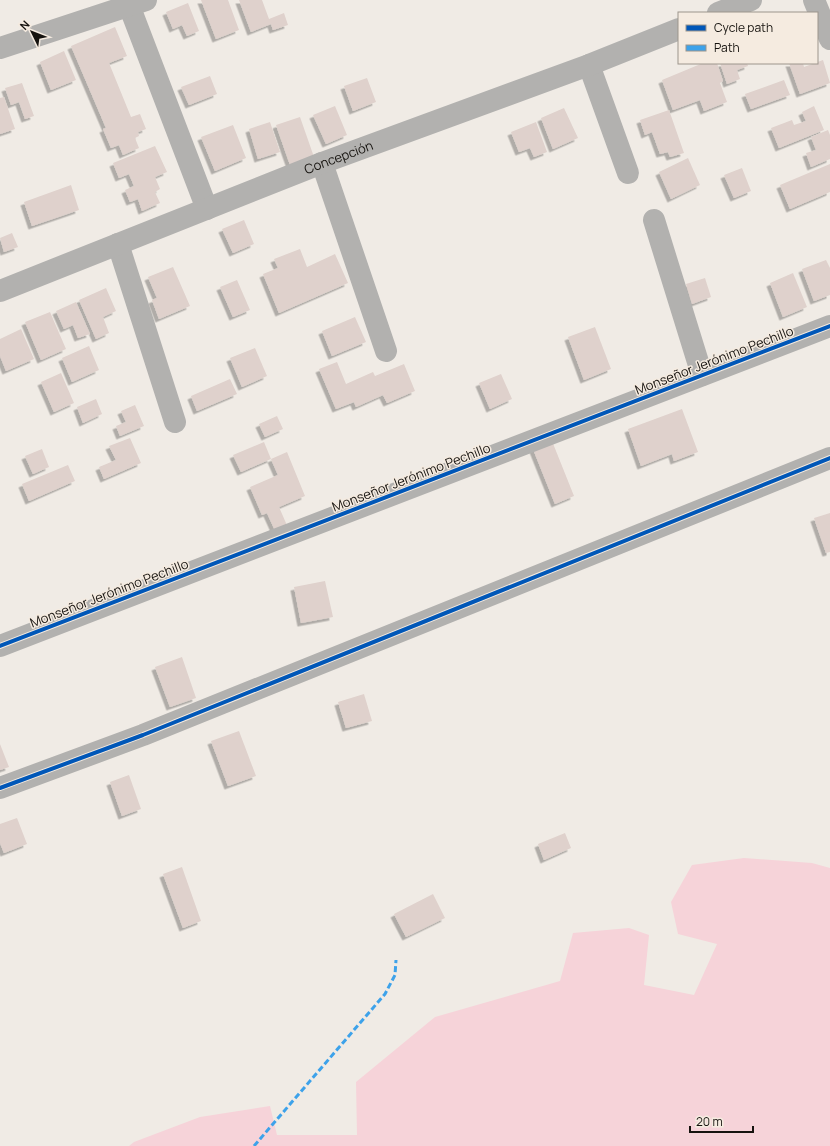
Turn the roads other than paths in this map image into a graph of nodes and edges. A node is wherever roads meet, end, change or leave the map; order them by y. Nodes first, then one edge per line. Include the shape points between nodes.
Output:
1 (750, 0) edge
2 (814, 0) edge
3 (134, 2) edge
4 (720, 12) edge
5 (678, 29) edge
6 (830, 40) edge
7 (0, 48) edge
8 (589, 65) junction
9 (322, 163) junction
10 (628, 172) dead end
11 (207, 209) junction
12 (654, 220) dead end
13 (118, 244) junction
14 (0, 291) edge
15 (830, 326) edge
16 (386, 351) dead end
17 (702, 375) junction
18 (175, 422) dead end
19 (830, 458) edge
20 (0, 646) edge
21 (0, 788) edge

1 - 4 street
2 - 6 street
3 - 7 street
3 - 11 street
5 - 8 street, Concepción
8 - 9 street, Concepción
8 - 10 street
9 - 11 street, Concepción
9 - 16 street
11 - 13 street, Concepción
12 - 17 street
13 - 14 street, Concepción
13 - 18 street
15 - 17 street, Monseñor Jerónimo Pechillo
17 - 20 street, Monseñor Jerónimo Pechillo
19 - 21 street via 150,732

